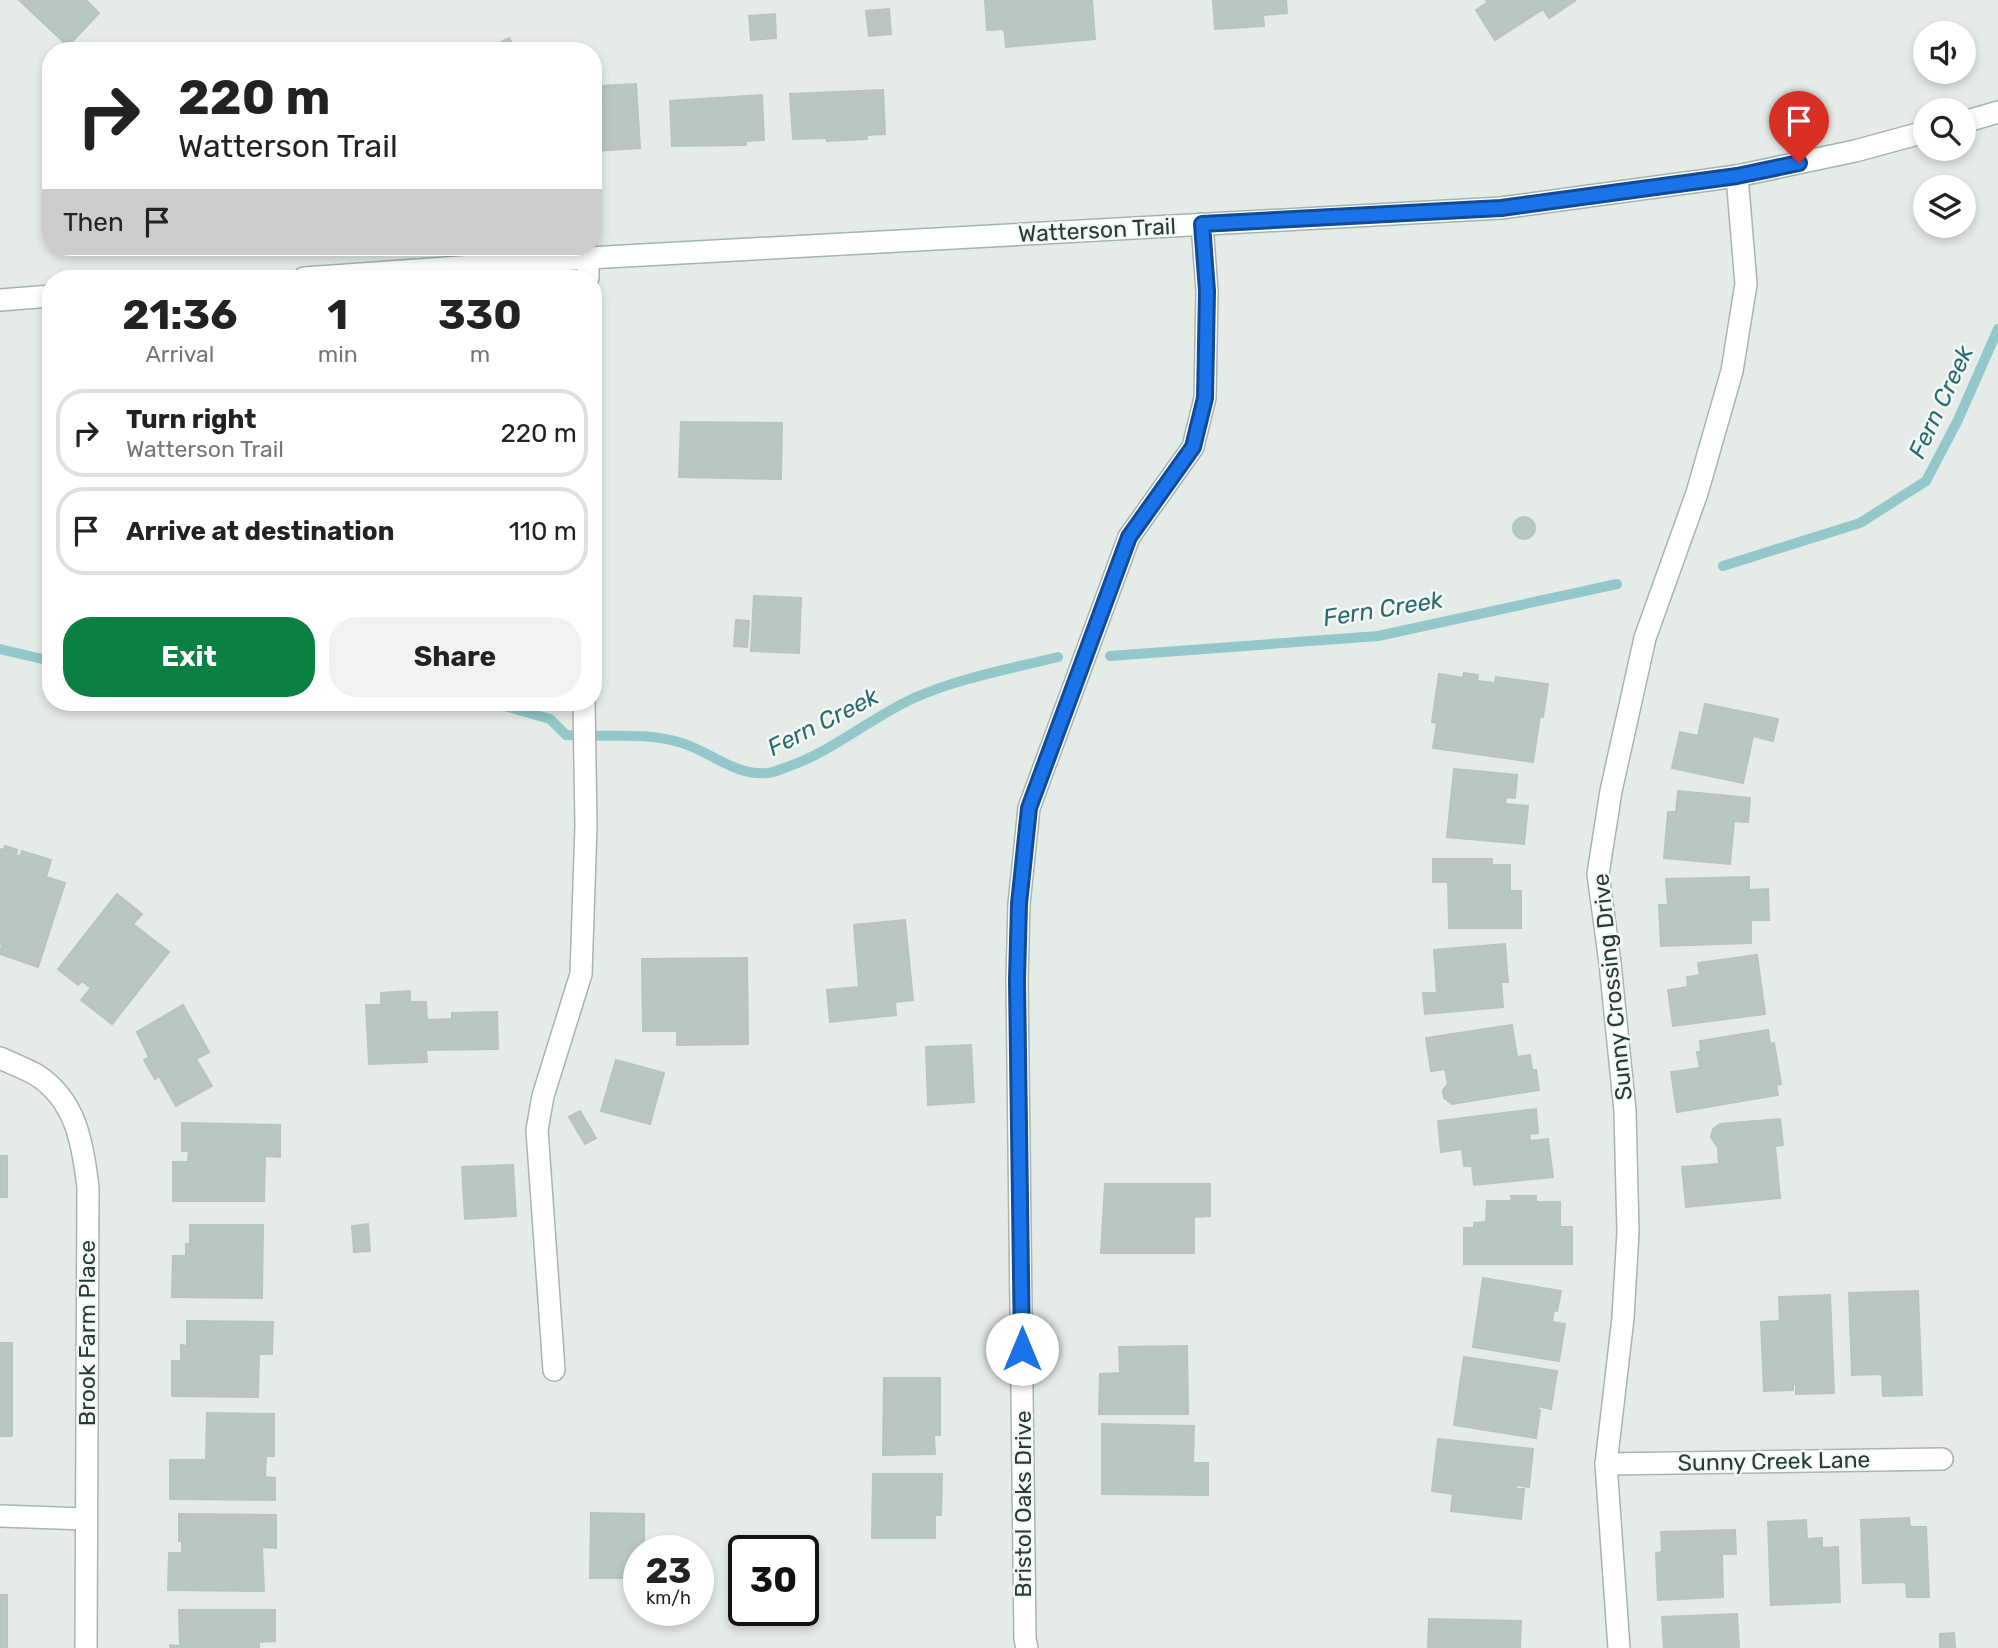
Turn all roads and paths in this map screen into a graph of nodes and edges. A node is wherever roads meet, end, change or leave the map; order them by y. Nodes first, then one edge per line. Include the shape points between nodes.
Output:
1 (1998, 112) edge
2 (1976, 118) edge
3 (1913, 135) edge
4 (1737, 176) junction
5 (1202, 224) junction
6 (588, 268) edge
7 (531, 270) edge
8 (42, 297) edge
9 (0, 300) edge
10 (584, 711) edge
11 (0, 1058) edge
12 (554, 1370) dead end
13 (1942, 1459) dead end
14 (1606, 1464) junction
15 (0, 1516) edge
16 (86, 1518) junction
17 (86, 1648) edge
18 (1027, 1648) edge
19 (1619, 1648) edge

1 - 2 street
3 - 4 street, Watterson Trail
4 - 5 street, Watterson Trail via 1501,208
4 - 14 street, Sunny Crossing Drive via 1746,284 1732,371 1697,494 1645,638 1611,790 1598,874 1625,1111 1628,1232
5 - 6 street, Watterson Trail
5 - 18 street, Bristol Oaks Drive via 1207,291 1205,398 1193,447 1129,537 1029,808 1017,980
6 - 7 street, Watterson Trail
8 - 9 street
10 - 12 street via 581,974 537,1130
11 - 16 street, Brook Farm Place via 35,1075 57,1093 76,1122 85,1156
13 - 14 street, Sunny Creek Lane
14 - 19 street, Sunny Crossing Drive
15 - 16 street
16 - 17 street, Brook Farm Place

